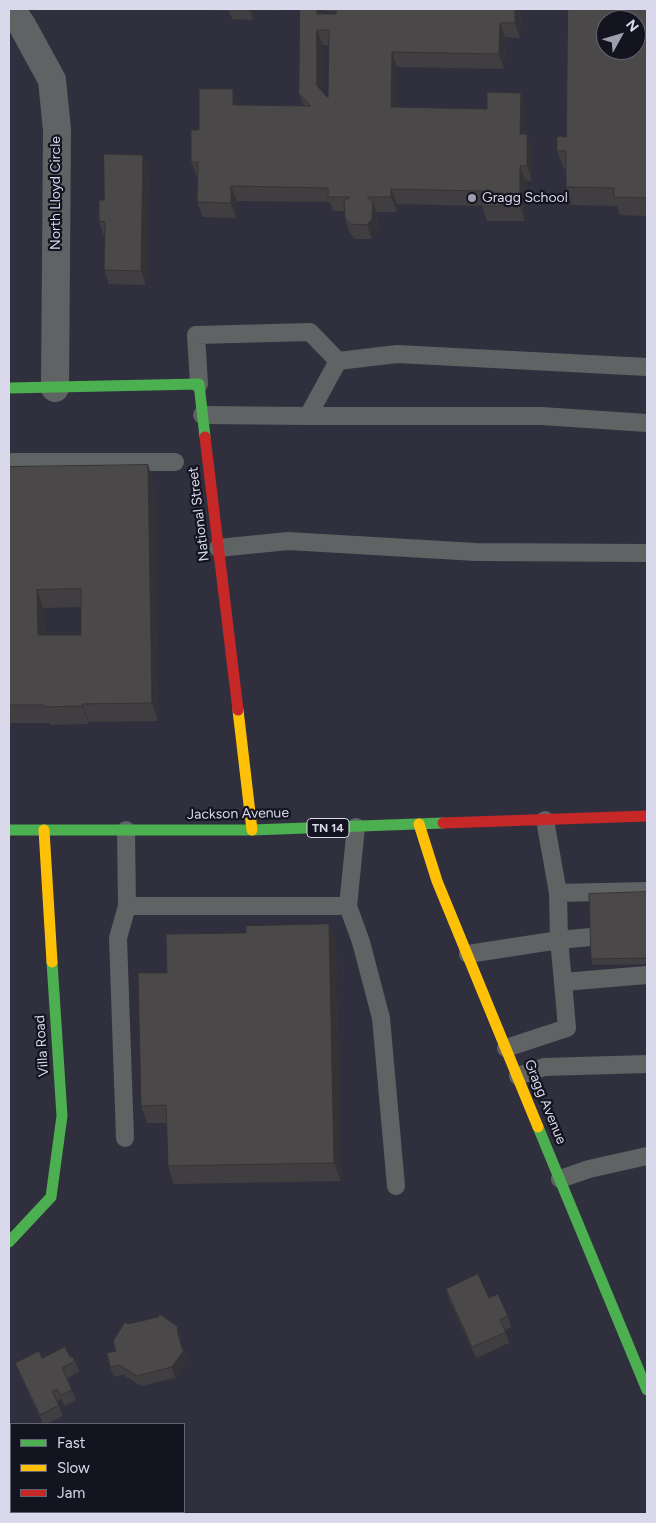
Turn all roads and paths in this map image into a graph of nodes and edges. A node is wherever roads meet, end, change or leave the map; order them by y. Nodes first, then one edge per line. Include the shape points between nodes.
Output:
1 (11, 9) edge
2 (338, 361) junction
3 (647, 367) edge
4 (198, 384) junction
5 (9, 388) edge
6 (55, 388) junction
7 (202, 415) junction
8 (308, 416) junction
9 (647, 423) edge
10 (9, 462) edge
11 (175, 462) dead end
12 (218, 548) junction
13 (647, 553) edge
14 (647, 816) edge
15 (545, 820) junction
16 (419, 824) junction
17 (356, 827) junction
18 (9, 830) edge
19 (44, 830) junction
20 (126, 830) junction
21 (252, 830) junction
22 (647, 891) edge
23 (558, 893) junction
24 (127, 906) junction
25 (348, 906) junction
26 (590, 937) edge
27 (559, 940) junction
28 (468, 954) junction
29 (647, 975) edge
30 (563, 982) junction
31 (506, 1048) junction
32 (647, 1064) edge
33 (518, 1076) junction
34 (125, 1138) dead end
35 (647, 1156) edge
36 (560, 1179) junction
37 (396, 1186) dead end
38 (9, 1242) edge
39 (647, 1390) edge

1 - 6 street, North Lloyd Circle via 52,80 57,130
2 - 3 lane via 398,354
2 - 4 lane via 310,332 196,336
2 - 8 lane
4 - 6 street
4 - 7 street, National Street
5 - 6 street
7 - 8 lane
7 - 12 street, National Street
8 - 9 lane via 541,416
10 - 11 lane
12 - 13 lane via 288,542 476,552
12 - 21 street, National Street
14 - 15 street, Jackson Avenue / TN 14
15 - 16 street, Jackson Avenue / TN 14
15 - 23 lane
16 - 17 street, Jackson Avenue / TN 14
16 - 28 street, Gragg Avenue via 437,881
17 - 21 street, Jackson Avenue / TN 14
17 - 25 lane
18 - 19 street, Jackson Avenue / TN 14
19 - 20 street, Jackson Avenue / TN 14
19 - 38 street, Villa Road via 62,1116 51,1197
20 - 21 street, Jackson Avenue / TN 14
20 - 24 lane
22 - 23 lane
23 - 27 lane
24 - 25 lane
24 - 34 lane via 118,938
25 - 37 lane via 381,1018
26 - 27 lane
27 - 28 lane
27 - 30 lane
28 - 31 street, Gragg Avenue
29 - 30 lane
30 - 31 lane via 567,1028
31 - 33 street, Gragg Avenue
32 - 33 lane via 544,1067
33 - 36 street, Gragg Avenue
35 - 36 lane
36 - 39 street, Gragg Avenue

